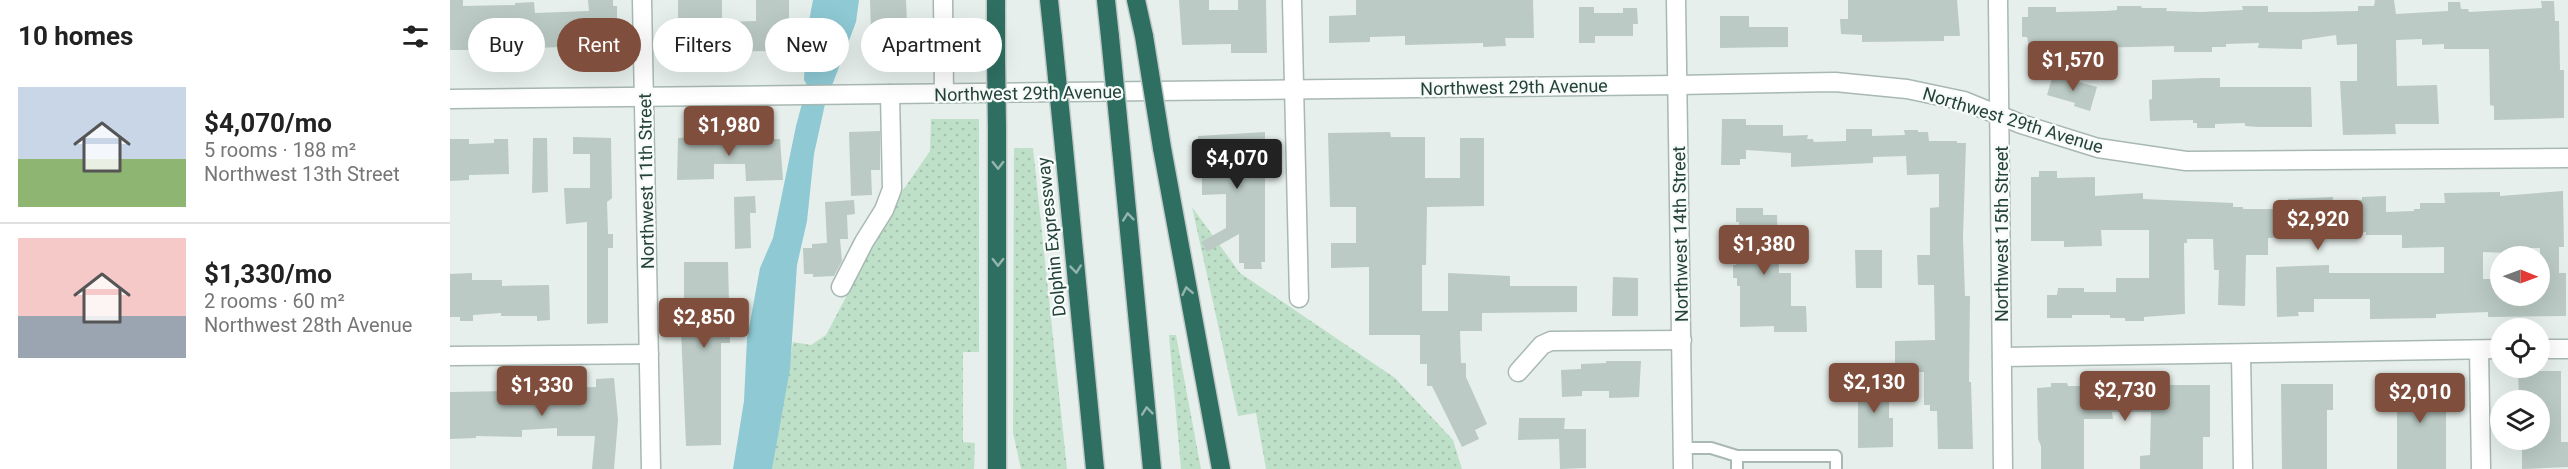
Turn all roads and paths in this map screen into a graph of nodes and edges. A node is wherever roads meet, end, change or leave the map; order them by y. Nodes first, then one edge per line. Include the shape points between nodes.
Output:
1 (642, 0) edge
2 (943, 0) edge
3 (996, 0) edge
4 (1049, 0) edge
5 (1106, 0) edge
6 (1136, 0) edge
7 (1292, 0) edge
8 (1676, 0) edge
9 (1998, 0) edge
10 (1678, 85) junction
11 (1294, 90) junction
12 (944, 93) junction
13 (890, 94) junction
14 (644, 96) junction
15 (450, 99) edge
16 (2000, 116) junction
17 (2568, 158) edge
18 (841, 287) dead end
19 (1299, 298) dead end
20 (1682, 340) junction
21 (2490, 349) edge
22 (2550, 349) edge
23 (2568, 349) edge
24 (2479, 350) junction
25 (649, 354) junction
26 (2241, 354) junction
27 (450, 356) edge
28 (2002, 357) junction
29 (1518, 372) dead end
30 (1683, 448) junction
31 (1737, 456) junction
32 (651, 469) edge
33 (997, 469) edge
34 (1095, 469) edge
35 (1152, 469) edge
36 (1221, 469) edge
37 (1683, 469) edge
38 (1737, 469) edge
39 (1836, 469) edge
40 (2003, 469) edge
41 (2243, 469) edge
42 (2481, 469) edge

1 - 14 street, Northwest 11th Street
2 - 12 street
3 -> 33 highway, bridge
4 -> 34 highway, Dolphin Expressway, bridge
35 -> 5 highway, bridge
36 -> 6 highway, bridge
7 - 11 street
8 - 10 street, Northwest 14th Street
9 - 16 street, Northwest 15th Street
10 - 11 street, Northwest 29th Avenue
10 - 16 street, Northwest 29th Avenue via 1818,82 1890,87 1953,98
10 - 20 street, Northwest 14th Street
11 - 12 street, Northwest 29th Avenue
11 - 19 street
12 - 13 street, Northwest 29th Avenue
13 - 14 street, Northwest 29th Avenue
13 - 18 street via 892,189
14 - 15 street, Northwest 29th Avenue
14 - 25 street, Northwest 11th Street
16 - 17 street, Northwest 29th Avenue via 2098,148 2186,161
16 - 28 street, Northwest 15th Street
20 - 29 street via 1551,341 1542,345
20 - 30 street, Northwest 14th Street
21 - 24 street
22 - 23 street
24 - 26 street
24 - 42 street
25 - 27 street
25 - 32 street, Northwest 11th Street
26 - 28 street
26 - 41 street
28 - 40 street, Northwest 15th Street
30 - 31 lane via 1711,448
30 - 37 street, Northwest 14th Street
31 - 38 lane
31 - 39 lane via 1836,456

